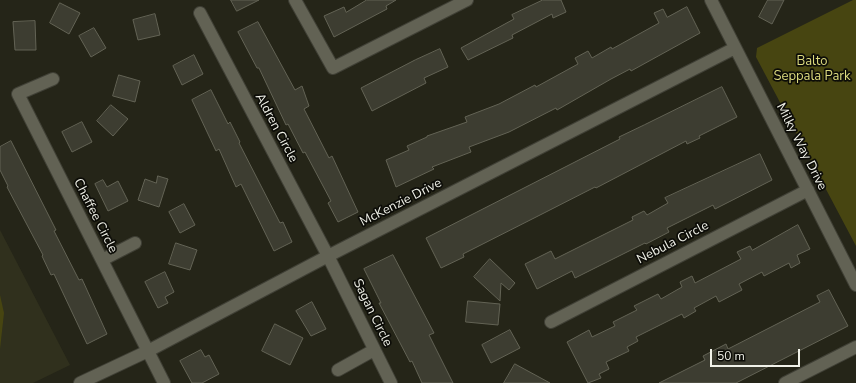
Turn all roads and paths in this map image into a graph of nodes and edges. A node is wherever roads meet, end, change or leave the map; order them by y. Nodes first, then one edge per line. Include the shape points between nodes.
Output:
1 (295, 0) edge
2 (467, 0) edge
3 (711, 0) edge
4 (200, 13) dead end
5 (735, 48) junction
6 (53, 79) dead end
7 (808, 190) junction
8 (135, 242) dead end
9 (328, 256) junction
10 (102, 260) junction
11 (856, 285) edge
12 (550, 322) dead end
13 (856, 347) edge
14 (374, 350) junction
15 (148, 351) junction
16 (338, 370) dead end
17 (805, 378) edge
18 (80, 383) edge
19 (164, 383) edge
20 (391, 383) edge
21 (785, 383) edge

1 - 2 street via 333,68
3 - 5 street, Milky Way Drive
4 - 9 street, Aldren Circle
5 - 7 street, Milky Way Drive
5 - 9 street, McKenzie Drive
6 - 10 street, Chaffee Circle via 18,94
7 - 11 street, Milky Way Drive
7 - 12 street, Nebula Circle
8 - 10 street
9 - 14 street, Sagan Circle
9 - 15 street, McKenzie Drive
10 - 15 street, Chaffee Circle
13 - 17 street
14 - 16 street
14 - 20 street, Sagan Circle
15 - 18 street, McKenzie Drive
15 - 19 street, Chaffee Circle
17 - 21 street

